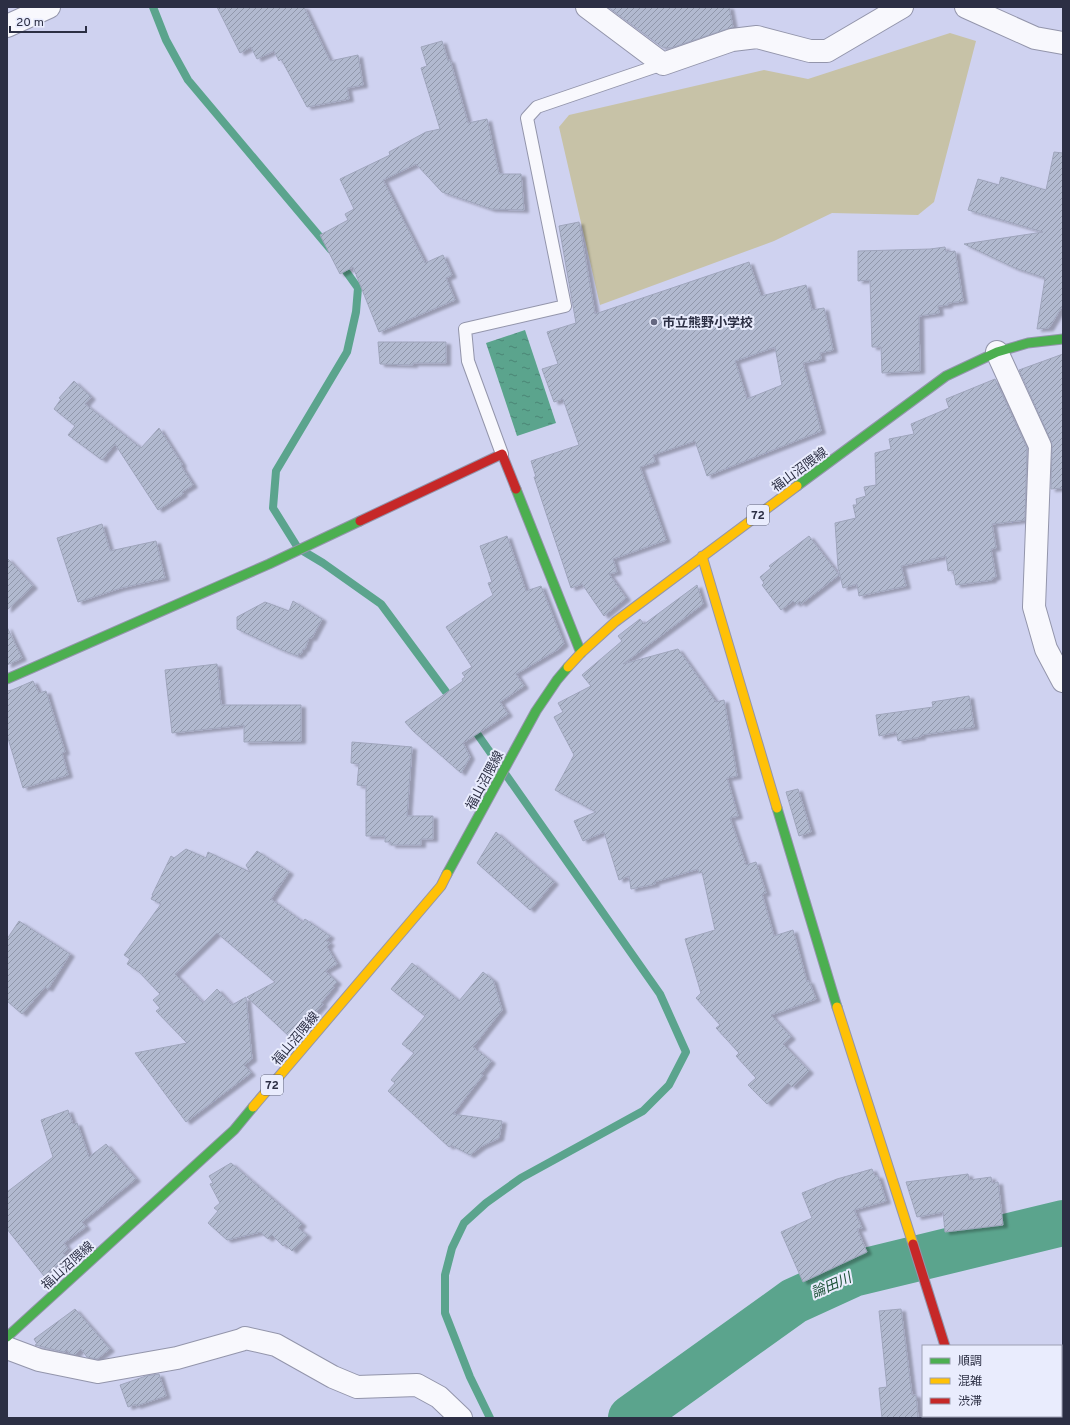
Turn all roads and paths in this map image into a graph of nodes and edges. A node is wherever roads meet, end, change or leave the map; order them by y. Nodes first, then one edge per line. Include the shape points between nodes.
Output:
1 (49, 7) edge
2 (587, 7) edge
3 (902, 7) edge
4 (966, 7) edge
5 (7, 26) edge
6 (1063, 43) edge
7 (663, 64) junction
8 (1063, 339) edge
9 (997, 352) junction
10 (502, 454) junction
11 (702, 556) junction
12 (580, 653) junction
13 (7, 679) edge
14 (1063, 681) edge
15 (7, 1337) edge
16 (946, 1345) edge
17 (7, 1348) edge
18 (461, 1418) edge

1 - 5 street
2 - 7 street
3 - 7 street via 827,51 810,51 757,36 732,40
4 - 6 street via 1035,38
7 - 10 lane via 537,108 527,118 565,306 465,328 468,361
8 - 9 street, 福山沼隈線 / 72
9 - 11 street, 福山沼隈線 / 72 via 946,376
9 - 14 street via 1040,446 1034,607 1046,649
10 - 12 street
10 - 13 street via 269,564
11 - 12 street, 福山沼隈線 / 72
11 - 16 street via 834,998
12 - 15 street, 福山沼隈線 / 72 via 557,680 536,711 441,886 234,1130
17 - 18 street via 39,1360 98,1372 177,1358 245,1338 276,1345 333,1377 357,1387 417,1385 439,1397

